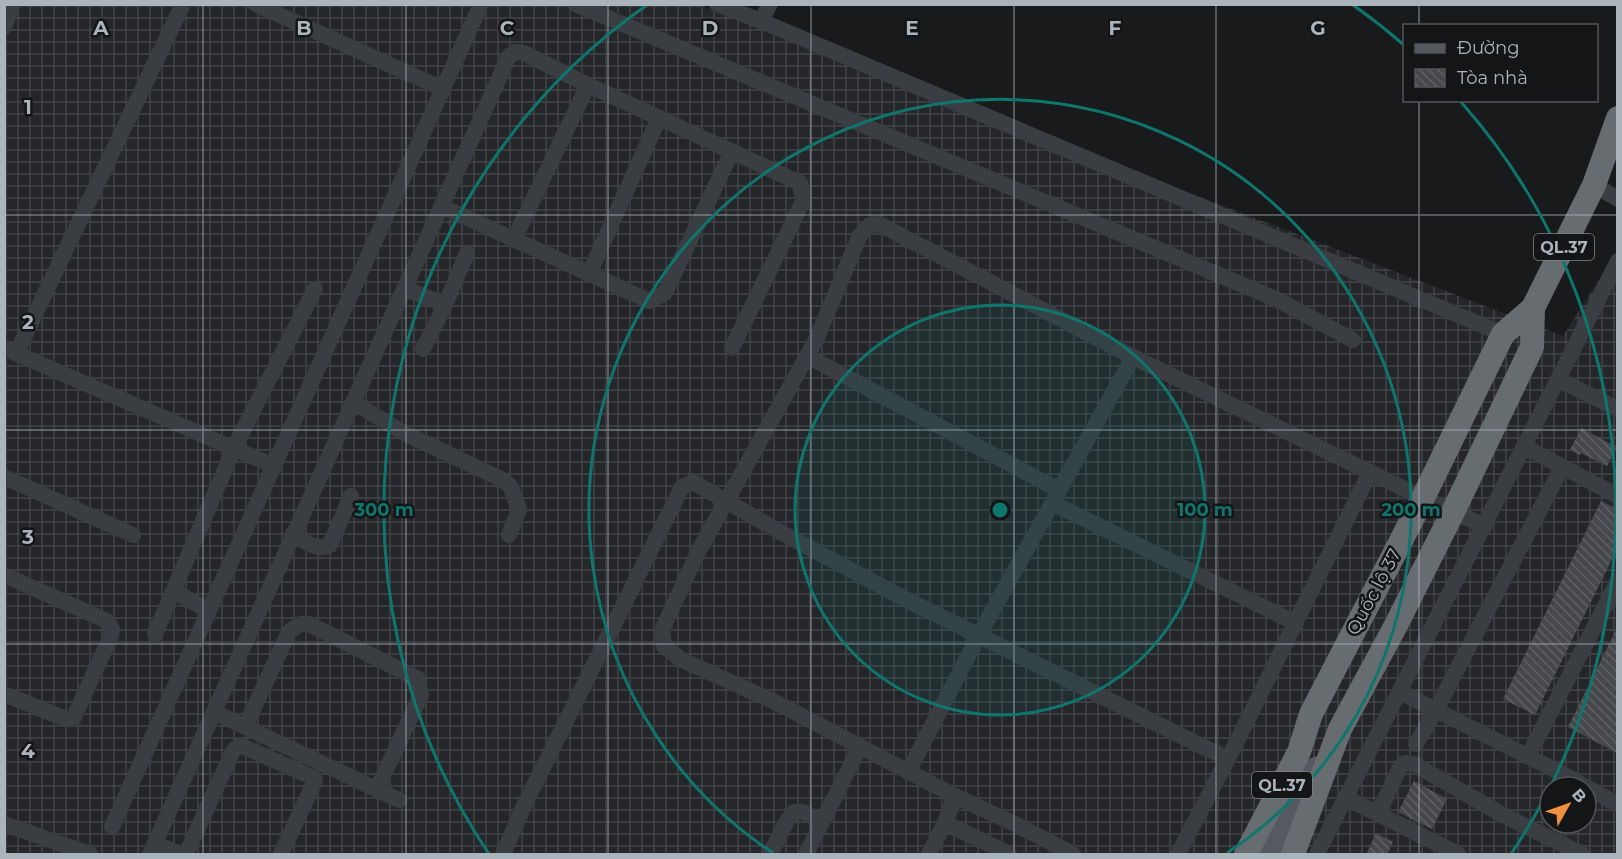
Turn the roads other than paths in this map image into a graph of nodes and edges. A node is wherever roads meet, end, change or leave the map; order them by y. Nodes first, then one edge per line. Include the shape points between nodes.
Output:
1 (14, 4) edge
2 (183, 4) edge
3 (255, 4) edge
4 (481, 4) edge
5 (575, 4) edge
6 (770, 4) edge
7 (719, 5) edge
8 (761, 21) junction
9 (4, 27) edge
10 (588, 85) junction
11 (443, 89) junction
12 (659, 118) junction
13 (1617, 118) edge
14 (732, 151) junction
15 (1617, 161) edge
16 (1594, 185) junction
17 (1617, 199) edge
18 (441, 206) junction
19 (514, 239) junction
20 (468, 253) dead end
21 (1617, 261) edge
22 (589, 274) junction
23 (1613, 281) edge
24 (404, 288) junction
25 (315, 289) dead end
26 (446, 305) junction
27 (1533, 308) junction
28 (1503, 334) junction
29 (1353, 340) dead end
30 (1532, 347) junction
31 (732, 348) dead end
32 (423, 349) dead end
33 (10, 351) edge
34 (807, 356) junction
35 (1133, 357) junction
36 (1559, 380) junction
37 (352, 402) junction
38 (1617, 409) edge
39 (1525, 447) junction
40 (234, 448) junction
41 (274, 465) junction
42 (1562, 467) junction
43 (1370, 472) junction
44 (4, 477) edge
45 (351, 496) dead end
46 (1617, 496) edge
47 (1056, 497) junction
48 (1423, 498) junction
49 (726, 501) junction
50 (1453, 512) junction
51 (1485, 526) junction
52 (293, 534) junction
53 (133, 535) dead end
54 (509, 535) dead end
55 (4, 575) edge
56 (1617, 581) edge
57 (174, 591) junction
58 (209, 610) junction
59 (1296, 623) junction
60 (155, 634) dead end
61 (978, 636) junction
62 (1400, 692) junction
63 (4, 694) edge
64 (1436, 710) junction
65 (214, 712) junction
66 (1311, 714) junction
67 (245, 726) junction
68 (1340, 729) junction
69 (1416, 744) dead end
70 (860, 747) junction
71 (1528, 756) junction
72 (1228, 759) junction
73 (908, 772) junction
74 (377, 789) junction
75 (955, 796) junction
76 (1346, 798) junction
77 (399, 800) dead end
78 (1617, 802) edge
79 (1378, 814) junction
80 (822, 822) junction
81 (945, 823) junction
82 (4, 824) edge
83 (112, 827) dead end
84 (152, 849) edge
85 (90, 855) edge
86 (180, 855) edge
87 (186, 855) edge
88 (281, 855) edge
89 (503, 855) edge
90 (770, 855) edge
91 (806, 855) edge
92 (929, 855) edge
93 (1009, 855) edge
94 (1073, 855) edge
95 (1178, 855) edge
96 (1236, 855) edge
97 (1246, 855) edge
98 (1272, 855) edge
99 (1293, 855) edge
100 (1317, 855) edge
101 (1458, 855) edge
102 (1581, 855) edge

1 - 9 street
2 - 33 street
3 - 11 street
4 - 11 street
5 - 29 street via 1276,299
6 - 8 street
7 - 8 street
8 - 28 street
10 - 12 street
10 - 18 street via 524,54 516,52 509,56
10 - 19 street
11 - 41 street
12 - 14 street
12 - 22 street
13 - 16 highway, Quốc lộ 37 / QL.37
14 - 22 street via 665,293 649,301
14 - 31 street via 800,183 803,201
15 - 16 highway, Quốc lộ 37 / QL.37
16 - 17 street
16 - 27 highway, Quốc lộ 37 / QL.37
18 - 19 street
18 - 24 street
19 - 22 street
20 - 26 street
21 - 23 street
23 - 36 street
24 - 26 street
24 - 37 street
25 - 40 street
26 - 32 street
27 - 28 highway, Quốc lộ 37 / QL.37
27 - 30 highway, Quốc lộ 37 / QL.37
28 - 30 highway
28 - 48 highway, Quốc lộ 37 / QL.37
30 - 50 highway, Quốc lộ 37 / QL.37
33 - 40 street
34 - 35 street via 860,235 870,225 879,224
34 - 47 street
34 - 49 street
35 - 43 street
35 - 47 street
36 - 38 street
36 - 39 street
37 - 52 street
37 - 54 street via 402,432 510,486 519,509
39 - 42 street
39 - 51 street
40 - 41 street
40 - 57 street
41 - 58 street
42 - 46 street
42 - 64 street
43 - 48 street
43 - 59 street
44 - 53 street
45 - 52 street via 330,545 317,548
47 - 59 street
47 - 61 street
48 - 50 street
48 - 66 highway, Quốc lộ 37 / QL.37
49 - 61 street
49 - 70 street via 662,630 664,646 680,659 775,702
49 - 89 street via 693,482 682,487
50 - 51 street
50 - 68 highway, Quốc lộ 37 / QL.37
51 - 62 street
52 - 65 street
55 - 63 street via 107,621 112,629 73,719
56 - 71 street
57 - 58 street
57 - 60 street
58 - 83 street
59 - 72 street
61 - 72 street
61 - 73 street
62 - 64 street
62 - 76 street
64 - 69 street
64 - 71 street
65 - 67 street
65 - 84 street
66 - 96 highway
66 - 97 highway, Quốc lộ 37 / QL.37 via 1299,752
67 - 74 street
67 - 74 street via 290,632 300,624 309,624 418,679 421,685 421,695
68 - 98 main road
68 - 99 highway, Quốc lộ 37 / QL.37
70 - 73 street
70 - 80 street
71 - 78 street
72 - 95 street
73 - 75 street
74 - 77 street
75 - 81 street
75 - 94 street
76 - 79 street
76 - 100 street
79 - 101 street
79 - 102 street via 1400,767 1414,764
80 - 90 street via 803,812 794,812
80 - 91 street
81 - 92 street
81 - 93 street
82 - 85 street
84 - 86 street
87 - 88 street via 232,751 240,745 314,778

